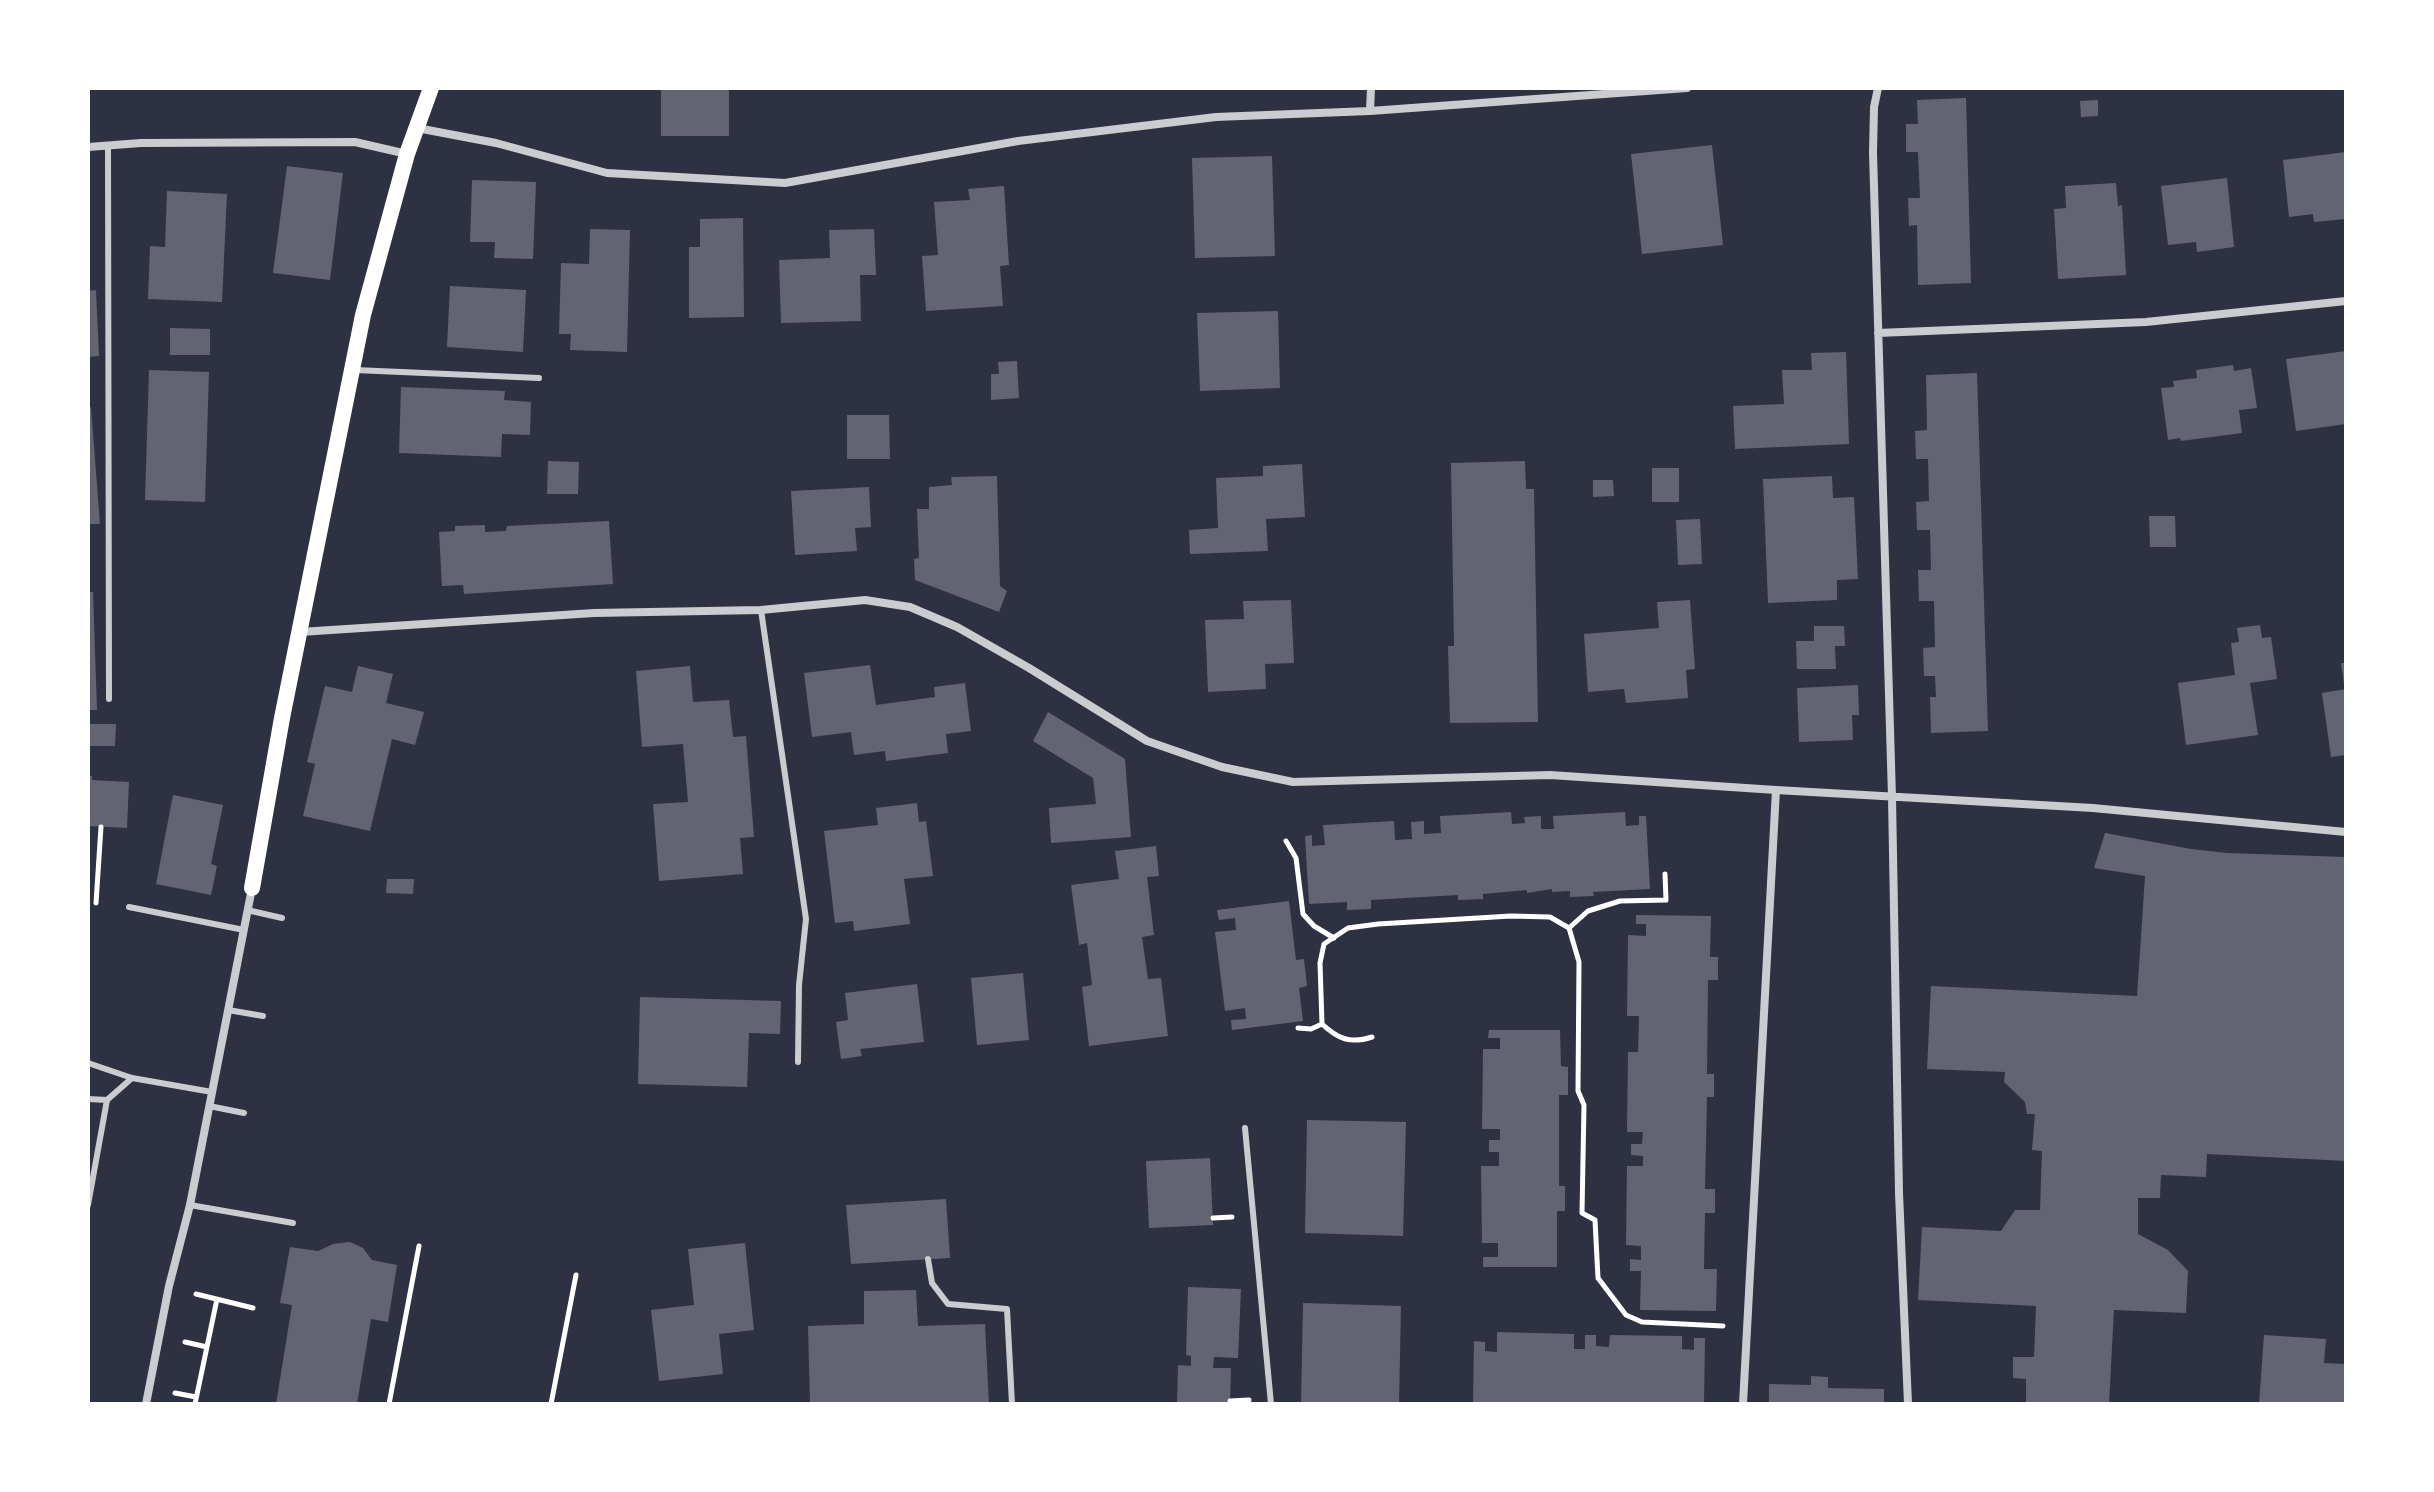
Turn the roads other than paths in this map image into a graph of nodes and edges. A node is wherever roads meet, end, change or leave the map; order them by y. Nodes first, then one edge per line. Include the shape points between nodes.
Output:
1 (431, 88) edge
2 (1371, 88) edge
3 (1687, 88) edge
4 (1878, 88) edge
5 (1614, 91) edge
6 (1370, 111) junction
7 (416, 128) junction
8 (108, 145) junction
9 (88, 147) edge
10 (407, 154) junction
11 (2346, 301) edge
12 (1878, 333) junction
13 (352, 370) junction
14 (539, 378) dead end
15 (761, 610) junction
16 (300, 632) junction
17 (109, 699) dead end
18 (1776, 790) junction
19 (1892, 797) junction
20 (2346, 832) edge
21 (252, 888) joint
22 (129, 907) dead end
23 (247, 910) junction
24 (282, 918) dead end
25 (244, 930) junction
26 (228, 1010) junction
27 (263, 1016) dead end
28 (798, 1062) dead end
29 (88, 1063) edge
30 (132, 1078) junction
31 (212, 1092) junction
32 (88, 1099) edge
33 (107, 1100) junction
34 (209, 1106) junction
35 (244, 1113) dead end
36 (1245, 1128) dead end
37 (88, 1205) edge
38 (190, 1205) junction
39 (293, 1223) dead end
40 (928, 1259) dead end
41 (146, 1404) edge
42 (1012, 1404) edge
43 (1271, 1404) edge
44 (1743, 1404) edge
45 (1908, 1404) edge

1 - 7 main road
2 - 6 street
3 - 5 street
4 - 12 street via 1873,153
5 - 6 street
6 - 7 street via 1155,124 1018,141 785,183 607,173
7 - 10 main road
8 - 9 street
8 - 10 street via 355,142
8 - 17 lane
10 - 13 main road
11 - 12 street via 2146,322
12 - 19 street
13 - 14 lane
13 - 16 main road
15 - 16 street via 594,613
15 - 18 street via 865,600 910,607 957,627 1147,741 1222,767 1293,782 1550,775
15 - 28 lane via 806,919
16 - 21 main road
18 - 19 street
18 - 44 street
19 - 20 street via 2093,808
19 - 45 street
21 - 23 street
22 - 25 lane
23 - 24 lane
23 - 25 street
25 - 26 street
26 - 27 lane
26 - 31 street
29 - 30 lane
30 - 31 lane
30 - 33 lane
31 - 34 street
32 - 33 lane
33 - 37 lane
34 - 35 lane
34 - 38 street
36 - 43 lane
38 - 39 lane
38 - 41 street
40 - 42 lane via 932,1283 948,1304 1007,1309

